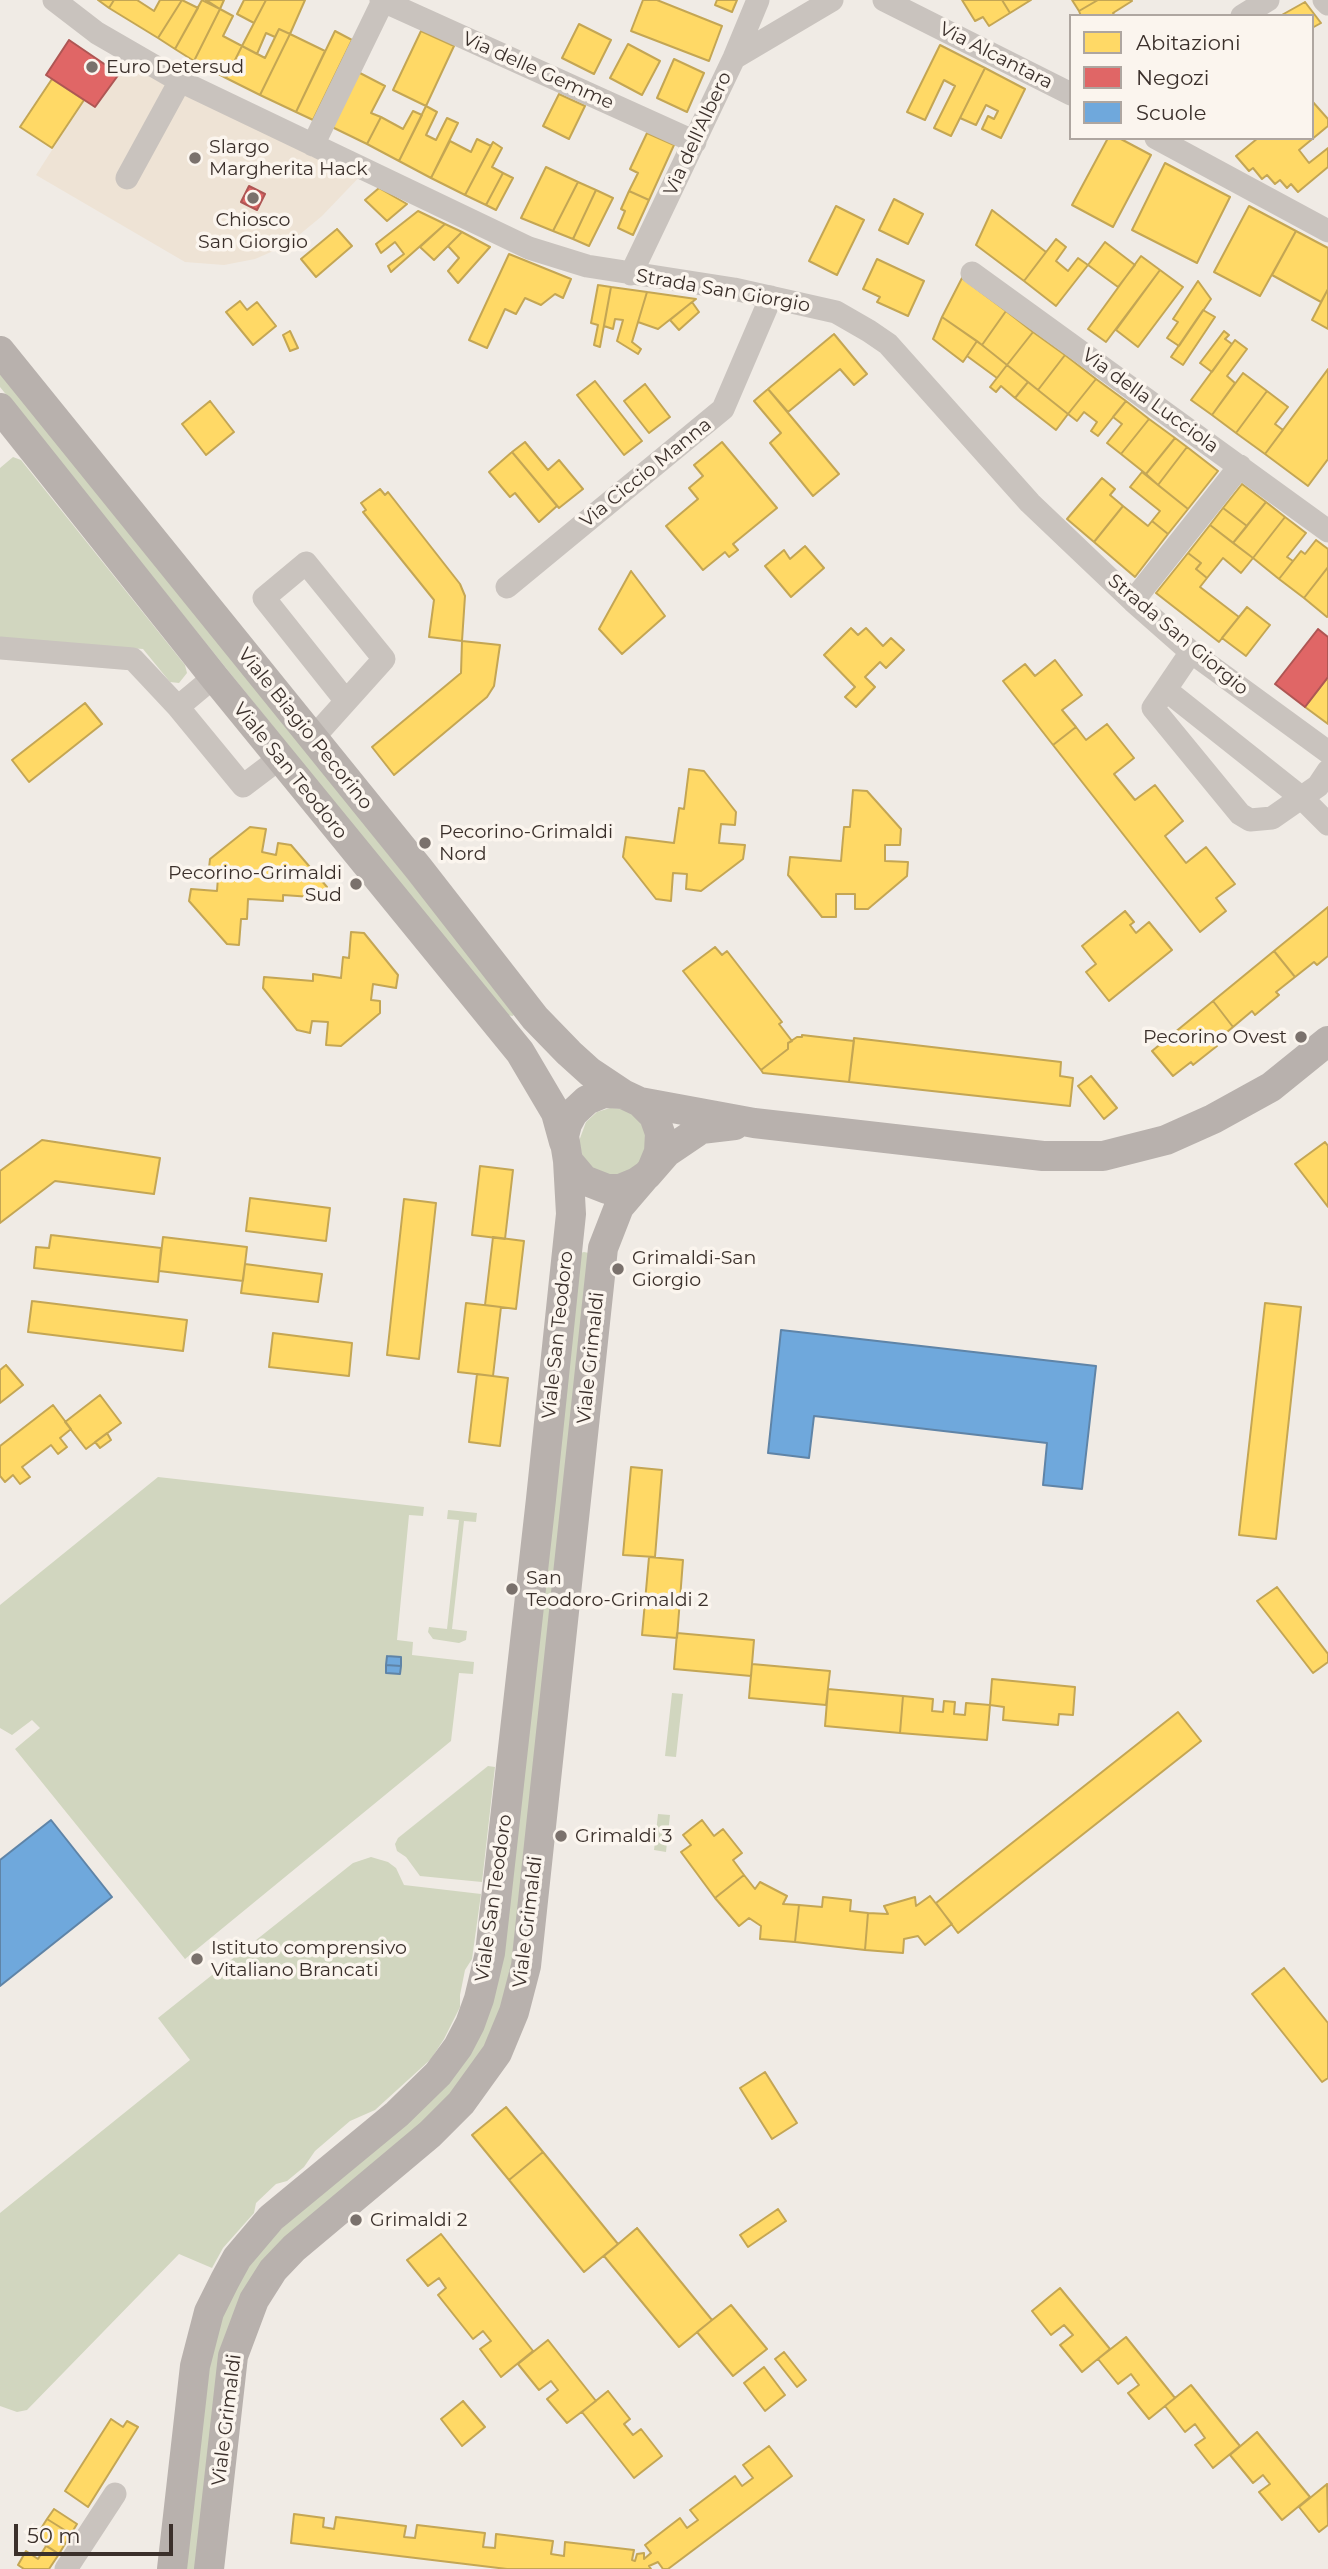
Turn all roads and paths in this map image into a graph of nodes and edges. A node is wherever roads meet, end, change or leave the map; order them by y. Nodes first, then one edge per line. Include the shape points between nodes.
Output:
1 (54, 0) edge
2 (758, 0) edge
3 (832, 0) edge
4 (884, 0) edge
5 (1268, 0) edge
6 (1324, 0) edge
7 (391, 2) edge
8 (1328, 4) edge
9 (1245, 14) edge
10 (734, 58) junction
11 (180, 81) junction
12 (1069, 92) edge
13 (1160, 140) edge
14 (695, 142) junction
15 (313, 145) junction
16 (127, 178) dead end
17 (1328, 231) edge
18 (972, 273) dead end
19 (631, 274) junction
20 (771, 297) junction
21 (0, 351) edge
22 (6, 427) edge
23 (1240, 466) junction
24 (1327, 530) edge
25 (507, 587) dead end
26 (1133, 601) junction
27 (0, 648) edge
28 (1192, 652) junction
29 (214, 677) junction
30 (1166, 690) junction
31 (346, 701) junction
32 (178, 707) junction
33 (313, 738) junction
34 (1328, 752) edge
35 (280, 758) junction
36 (1328, 771) edge
37 (1302, 798) junction
38 (1328, 824) edge
39 (1328, 1041) edge
40 (632, 1098) junction
41 (754, 1123) junction
42 (566, 1152) junction
43 (647, 1174) junction
44 (115, 2494) dead end
45 (66, 2569) edge
46 (172, 2569) edge
47 (209, 2569) edge

1 - 11 street, Strada San Giorgio via 97,33
2 - 10 street
3 - 10 street, Via dell'Albero
4 - 12 street, Via Alcantara
5 - 9 street
6 - 8 street
7 - 14 street, Via delle Gemme
7 - 15 street
10 - 14 street, Via dell'Albero
11 - 15 street, Strada San Giorgio
11 - 16 street
13 - 17 street
14 - 19 street, Via dell'Albero
15 - 19 street, Strada San Giorgio via 529,248 587,267
18 - 23 street, Via della Lucciola
19 - 20 street, Strada San Giorgio
20 - 25 street, Via Ciccio Manna via 723,409
20 - 26 street, Strada San Giorgio via 836,312 888,344 1030,503
21 - 33 main road, Viale Biagio Pecorino
22 - 29 main road, Viale San Teodoro
23 - 24 street, Via della Lucciola
23 - 26 street
26 - 28 street, Strada San Giorgio
27 - 32 street via 134,659
28 - 30 street
28 - 34 street, Strada San Giorgio
29 - 32 street
29 - 35 main road, Viale San Teodoro
30 - 37 street
30 - 37 street via 1153,708 1240,814 1250,820 1272,818
31 - 31 street via 384,659 306,563 264,598
31 - 33 street
32 - 35 street via 243,786
33 - 40 main road, Viale Biagio Pecorino via 535,1017 576,1060
35 - 42 main road, Viale San Teodoro via 520,1052 551,1103
36 - 37 street
37 - 38 street
39 - 41 main road via 1270,1087 1213,1119 1166,1140 1103,1156 1043,1156
40 - 41 main road
40 - 42 main road via 604,1093 582,1103 567,1124
40 - 43 main road via 654,1116 660,1133 659,1152
41 - 43 main road, Viale Grimaldi via 701,1129 667,1152
42 - 43 main road via 584,1180 601,1188 620,1189
42 - 46 main road, Viale San Teodoro via 571,1213 490,1953 479,1998 464,2036 439,2074 271,2218 225,2280 209,2312 195,2366
43 - 47 main road, Viale Grimaldi via 619,1207 603,1248 526,1966 514,2012 497,2053 461,2104 293,2248 254,2300 233,2356
44 - 45 street

